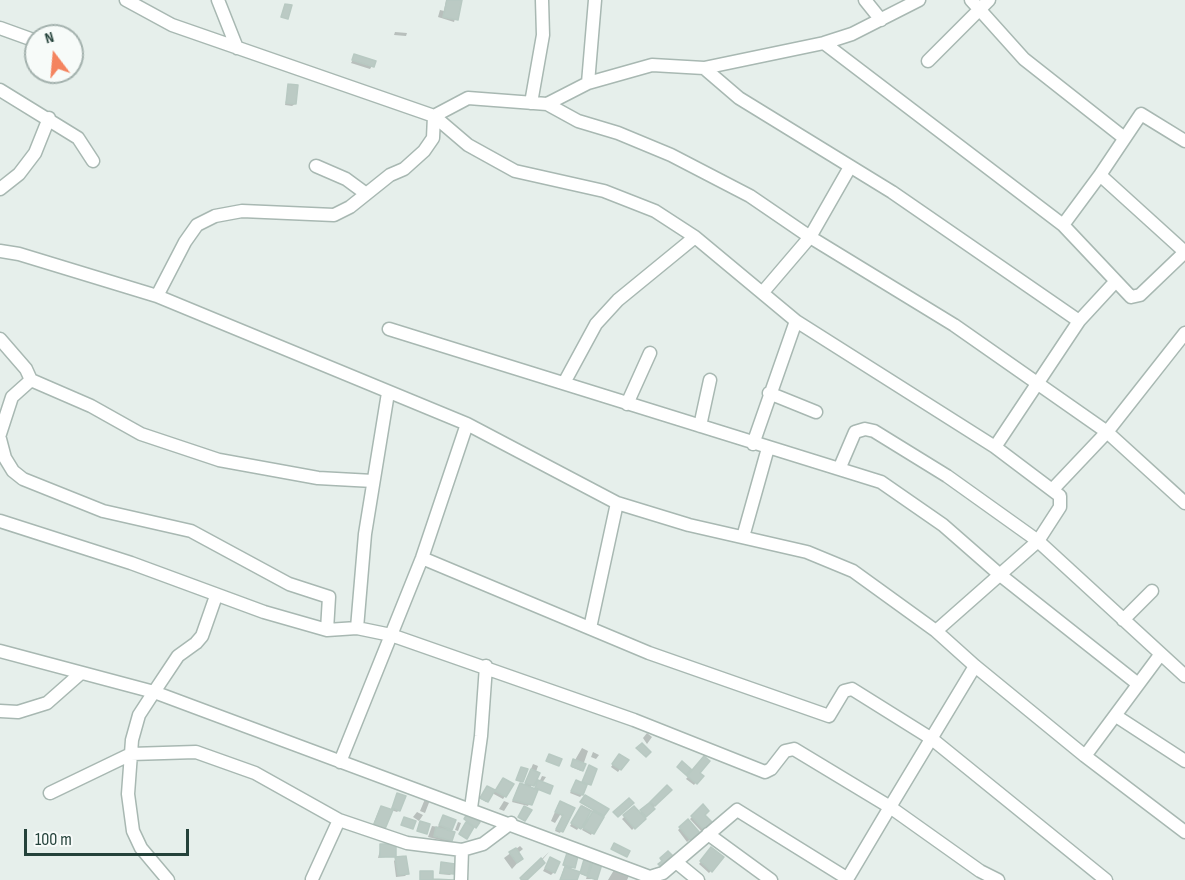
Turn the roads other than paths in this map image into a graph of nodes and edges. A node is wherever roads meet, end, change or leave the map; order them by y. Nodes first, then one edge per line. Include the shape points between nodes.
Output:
1 (126, 0) edge
2 (218, 0) edge
3 (542, 0) edge
4 (595, 0) edge
5 (866, 0) edge
6 (919, 0) edge
7 (971, 0) edge
8 (983, 3) edge
9 (881, 20) junction
10 (0, 28) edge
11 (24, 37) edge
12 (824, 43) junction
13 (237, 48) junction
14 (928, 61) dead end
15 (704, 68) junction
16 (588, 83) junction
17 (0, 90) edge
18 (531, 103) junction
19 (547, 104) junction
20 (434, 116) junction
21 (50, 118) junction
22 (1123, 137) junction
23 (1185, 141) edge
24 (93, 161) dead end
25 (315, 166) dead end
26 (850, 167) junction
27 (1100, 174) junction
28 (0, 189) edge
29 (365, 193) junction
30 (1063, 225) junction
31 (695, 237) junction
32 (810, 237) junction
33 (0, 251) edge
34 (1185, 252) edge
35 (1115, 282) junction
36 (763, 292) junction
37 (157, 296) junction
38 (796, 321) junction
39 (1079, 321) junction
40 (389, 329) dead end
41 (1185, 333) edge
42 (0, 339) edge
43 (650, 353) dead end
44 (31, 380) junction
45 (710, 380) dead end
46 (564, 383) junction
47 (1035, 385) junction
48 (388, 393) junction
49 (769, 393) junction
50 (627, 405) junction
51 (816, 411) dead end
52 (467, 424) junction
53 (700, 426) junction
54 (1107, 432) junction
55 (0, 434) edge
56 (0, 439) edge
57 (753, 444) junction
58 (995, 447) junction
59 (768, 448) junction
60 (840, 467) junction
61 (374, 481) junction
62 (1053, 489) junction
63 (617, 503) junction
64 (1185, 503) edge
65 (0, 521) edge
66 (743, 537) junction
67 (1038, 541) junction
68 (422, 558) junction
69 (999, 574) junction
70 (1152, 591) dead end
71 (216, 596) junction
72 (1123, 620) junction
73 (357, 628) junction
74 (590, 628) junction
75 (327, 630) junction
76 (936, 631) junction
77 (391, 635) junction
78 (0, 651) edge
79 (1160, 655) junction
80 (486, 666) junction
81 (975, 666) junction
82 (81, 673) junction
83 (1185, 676) edge
84 (1138, 684) junction
85 (154, 692) junction
86 (0, 711) edge
87 (1116, 716) junction
88 (932, 739) junction
89 (131, 754) junction
90 (1085, 756) junction
91 (1185, 761) edge
92 (340, 762) junction
93 (50, 793) dead end
94 (890, 807) junction
95 (471, 808) junction
96 (339, 820) junction
97 (511, 824) junction
98 (1185, 832) edge
99 (708, 834) junction
100 (462, 850) junction
101 (676, 862) junction
102 (312, 879) edge
103 (168, 880) edge
104 (461, 880) edge
105 (698, 880) edge
106 (771, 880) edge
107 (998, 880) edge
108 (1106, 880) edge

1 - 13 street via 172,25
2 - 13 street
3 - 18 street via 543,35
4 - 16 street
5 - 9 street
6 - 9 street
7 - 8 street
8 - 14 street
8 - 22 street via 1024,58
9 - 12 street
10 - 11 street
12 - 15 street
12 - 30 street
13 - 20 street
15 - 16 street via 652,65
15 - 26 street via 739,98
16 - 19 street
17 - 21 street
18 - 19 street
18 - 20 street via 468,98
19 - 32 street via 578,121 670,155 750,196
20 - 29 street via 434,138 424,151 404,169
20 - 31 street via 468,145 515,171 604,191 655,211
21 - 24 street via 78,138
21 - 28 street via 34,153 19,174
22 - 23 street via 1144,113
22 - 27 street
25 - 29 street via 346,179
26 - 32 street
26 - 39 street
27 - 30 street
27 - 34 street
29 - 37 street via 334,215 268,211 215,216 197,225
30 - 35 street
31 - 36 street
31 - 46 street via 618,300 596,324
32 - 36 street
32 - 47 street via 954,325
33 - 37 street
34 - 35 street via 1140,295 1131,297
35 - 39 street
36 - 38 street
37 - 48 street
38 - 49 street
38 - 58 street
39 - 47 street
40 - 46 street
41 - 54 street
42 - 44 street
43 - 50 street
44 - 55 street via 12,397
44 - 61 street via 91,406 141,434 219,460 318,478
45 - 53 street
46 - 50 street
47 - 54 street
47 - 58 street
48 - 52 street
48 - 61 street
49 - 51 street
49 - 57 street
50 - 53 street
52 - 63 street
52 - 68 street
53 - 57 street
54 - 62 street
54 - 64 street
56 - 75 street via 5,458 22,479 103,511 191,531 289,584 329,597
57 - 59 street
58 - 62 street
59 - 60 street
59 - 66 street
60 - 67 street via 855,432 874,431 947,476
60 - 69 street via 881,482 943,525
61 - 73 street
62 - 67 street via 1060,496 1060,507
63 - 66 street
63 - 74 street
65 - 71 street via 131,563
66 - 76 street via 807,552 853,571
67 - 69 street
67 - 72 street
68 - 74 street
68 - 77 street
69 - 76 street
69 - 84 street
70 - 72 street
71 - 75 street
71 - 85 street via 202,636 178,656
72 - 79 street
73 - 75 street
73 - 77 street
74 - 88 street via 649,653 829,716 844,691 852,689
76 - 81 street
77 - 80 street
77 - 92 street
78 - 82 street
79 - 83 street
79 - 84 street
80 - 94 street via 765,772 785,751 794,749
80 - 95 street
81 - 88 street
81 - 90 street
82 - 85 street
82 - 86 street via 47,703 18,712
84 - 87 street
85 - 89 street via 137,721
85 - 92 street
87 - 90 street
87 - 91 street
88 - 94 street
88 - 108 street
89 - 93 street
89 - 96 street via 196,752 255,773
89 - 103 street via 128,794 133,831 141,848
90 - 98 street
92 - 95 street
94 - 99 street via 853,873 845,877 741,810 733,811
94 - 107 street
95 - 97 street
96 - 100 street via 407,843
96 - 102 street
97 - 100 street via 483,844
97 - 101 street via 650,877 663,873
99 - 101 street
99 - 106 street
100 - 104 street
101 - 105 street

